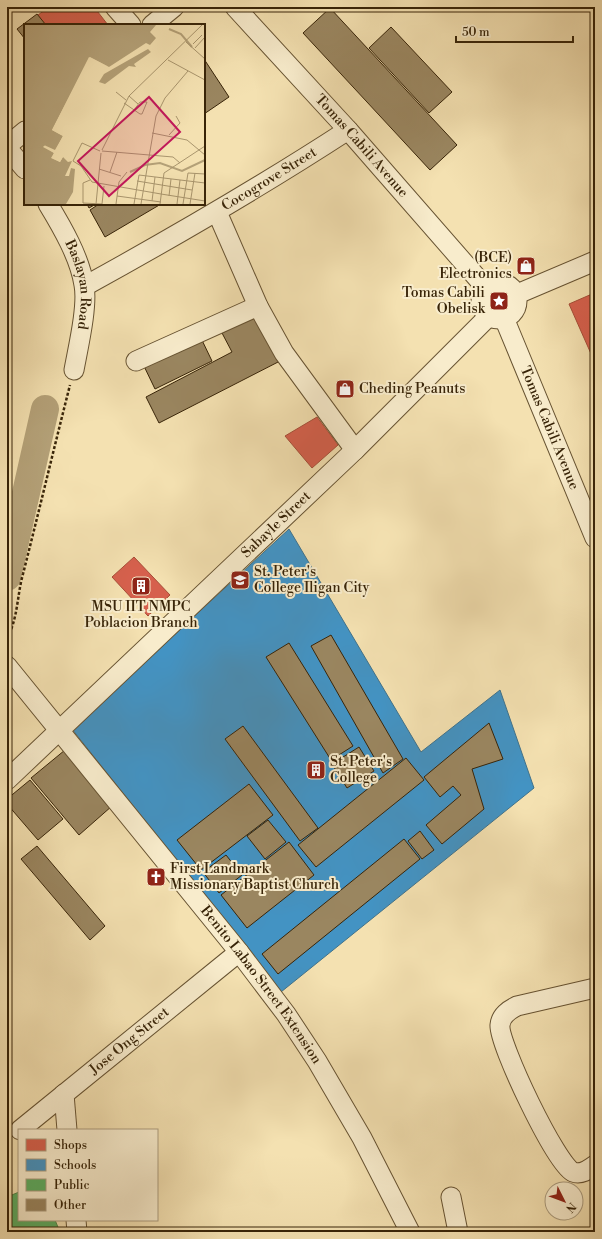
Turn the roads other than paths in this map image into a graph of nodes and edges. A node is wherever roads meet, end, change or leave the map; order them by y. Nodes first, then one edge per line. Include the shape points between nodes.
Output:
1 (115, 7) edge
2 (174, 7) edge
3 (235, 7) edge
4 (130, 24) edge
5 (153, 24) edge
6 (348, 130) junction
7 (24, 131) edge
8 (7, 147) edge
9 (24, 168) edge
10 (49, 205) edge
11 (217, 212) junction
12 (595, 261) edge
13 (85, 286) junction
14 (486, 288) junction
15 (515, 295) junction
16 (258, 306) junction
17 (496, 317) junction
18 (136, 361) dead end
19 (74, 370) road end
20 (355, 450) junction
21 (595, 538) edge
22 (7, 666) edge
23 (60, 729) junction
24 (7, 780) edge
25 (239, 952) junction
26 (595, 988) edge
27 (64, 1094) junction
28 (20, 1129) edge
29 (67, 1129) edge
30 (18, 1131) edge
31 (7, 1141) edge
32 (595, 1165) edge
33 (451, 1197) dead end
34 (76, 1221) edge
35 (77, 1232) edge
36 (410, 1232) edge
37 (458, 1232) edge

1 - 4 street
2 - 5 street
3 - 6 street, Tomas Cabili Avenue
6 - 11 street, Cocogrove Street
6 - 14 street, Tomas Cabili Avenue
7 - 8 street
8 - 9 street
10 - 13 street, Baslayan Road via 65,234
11 - 13 street, Cocogrove Street
11 - 16 street
12 - 15 street
13 - 19 street, Baslayan Road
14 - 15 street via 496,283 506,284
14 - 17 street via 481,298 482,308
15 - 17 street via 515,309
16 - 18 street
16 - 20 street via 284,353
17 - 20 street, Sabayle Street
17 - 21 street, Tomas Cabili Avenue
20 - 23 street, Sabayle Street
22 - 23 street, Benito Labao Street Extension
23 - 24 street, Sabayle Street
23 - 25 street, Benito Labao Street Extension
25 - 27 street, Jose Ong Street
25 - 36 street, Benito Labao Street Extension via 286,1014 317,1061 362,1138
26 - 32 street via 517,1006 501,1019 500,1028 516,1076 565,1167 573,1172 585,1172
27 - 28 street, Jose Ong Street
27 - 29 street
30 - 31 street, Jose Ong Street
33 - 37 street
34 - 35 street

